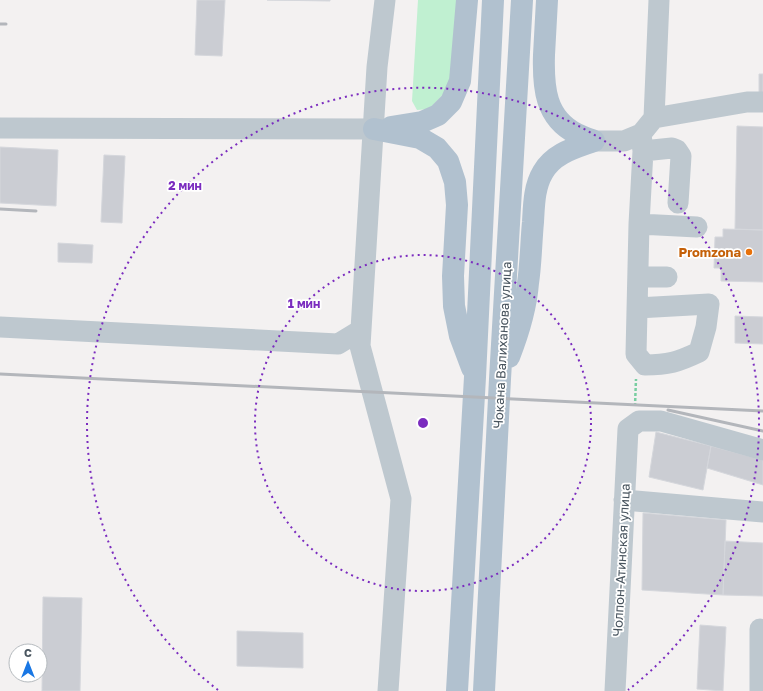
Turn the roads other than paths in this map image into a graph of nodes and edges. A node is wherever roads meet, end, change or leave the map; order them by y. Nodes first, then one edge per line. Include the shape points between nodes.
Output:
1 (385, 0) edge
2 (467, 0) edge
3 (493, 0) edge
4 (522, 0) edge
5 (547, 0) edge
6 (659, 0) edge
7 (763, 102) edge
8 (654, 118) junction
9 (0, 128) edge
10 (374, 129) junction
11 (594, 141) junction
12 (636, 142) junction
13 (678, 203) dead end
14 (639, 224) junction
15 (697, 227) dead end
16 (638, 276) junction
17 (667, 277) dead end
18 (637, 308) junction
19 (0, 327) edge
20 (361, 330) junction
21 (475, 377) junction
22 (500, 379) junction
23 (763, 450) edge
24 (624, 500) junction
25 (763, 512) edge
26 (760, 629) dead end
27 (388, 691) edge
28 (456, 691) edge
29 (484, 691) edge
30 (615, 691) edge
31 (760, 691) edge

1 - 10 street via 377,67
2 - 10 main road via 460,81 451,102 438,115 422,122
3 - 21 main road, Чокана Валиханова улица
4 - 22 main road, Чокана Валиханова улица
5 - 11 main road via 544,78 546,96 553,113 564,125
6 - 8 street
7 - 8 street via 747,102
8 - 12 street
9 - 10 street
10 - 20 street
10 - 21 main road via 420,138 437,148 448,162 455,182 457,205 454,306 460,336
11 - 12 street
11 - 22 main road via 563,153 547,166 538,182 534,197 528,284 523,313
12 - 13 street via 677,150 681,156
12 - 14 street
14 - 15 street
14 - 16 street
16 - 17 street
16 - 18 street
18 - 18 street via 636,354 645,365 667,364 699,352 710,304
19 - 20 street via 338,344
20 - 27 street via 360,346 401,499
21 - 28 main road, Чокана Валиханова улица
22 - 29 main road, Чокана Валиханова улица
23 - 24 street, Чолпон-Атинская улица via 661,420 639,422 631,427
24 - 25 street
24 - 30 street, Чолпон-Атинская улица
26 - 31 street

